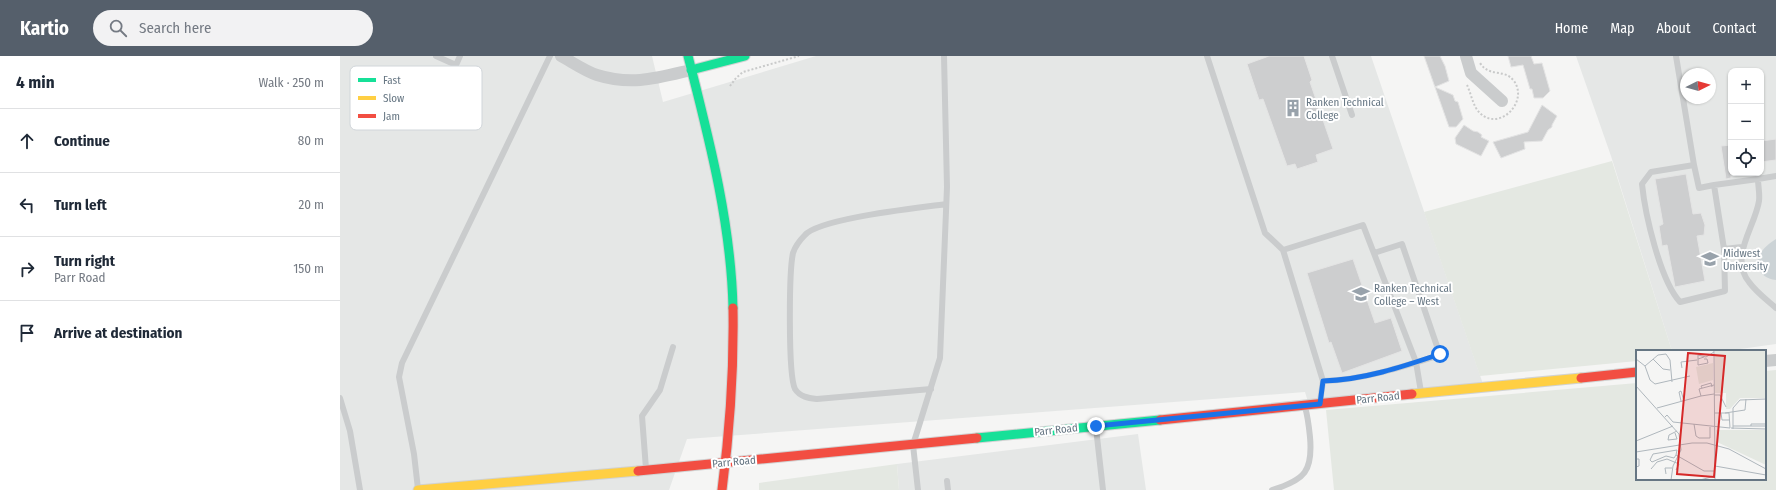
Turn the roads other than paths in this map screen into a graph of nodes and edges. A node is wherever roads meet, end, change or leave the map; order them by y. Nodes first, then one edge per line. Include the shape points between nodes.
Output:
1 (436, 56) edge
2 (460, 56) edge
3 (550, 56) edge
4 (561, 56) edge
5 (688, 56) edge
6 (745, 56) edge
7 (944, 56) edge
8 (1207, 56) edge
9 (1332, 56) edge
10 (1466, 56) edge
11 (1676, 56) edge
12 (691, 70) junction
13 (1502, 101) dead end
14 (1352, 115) dead end
15 (1694, 165) junction
16 (1776, 176) edge
17 (1758, 179) junction
18 (1714, 185) junction
19 (946, 204) junction
20 (1742, 247) junction
21 (1724, 249) junction
22 (1283, 250) junction
23 (1374, 253) junction
24 (1776, 308) edge
25 (673, 347) dead end
26 (1776, 360) edge
27 (1766, 361) edge
28 (1416, 362) junction
29 (1636, 372) edge
30 (1323, 381) junction
31 (931, 389) junction
32 (1421, 393) junction
33 (340, 398) edge
34 (1320, 404) junction
35 (1304, 405) junction
36 (1096, 426) junction
37 (913, 445) junction
38 (726, 463) junction
39 (646, 470) junction
40 (947, 481) dead end
41 (474, 487) edge
42 (360, 490) edge
43 (418, 490) edge
44 (722, 490) edge
45 (918, 490) edge
46 (948, 490) edge
47 (1103, 490) edge
48 (1272, 490) edge

1 - 2 lane via 456,65
3 - 43 lane via 402,363 399,376
4 - 12 street via 596,75 624,80 646,81
5 - 12 street
6 - 12 street
7 - 19 lane
8 - 22 lane via 1265,233
9 - 14 lane
10 - 13 street via 1471,73
11 - 15 lane
12 - 38 street via 720,192 730,267 733,376
15 - 18 lane via 1699,188
15 - 21 lane via 1651,172 1642,184 1656,246 1674,295 1680,302 1725,291
16 - 17 lane
17 - 18 lane
17 - 20 lane via 1759,200
18 - 21 lane
19 - 31 lane via 940,358
19 - 31 lane via 832,222 806,234 794,251 790,277 791,374 796,389 803,397 816,399
20 - 21 lane
20 - 24 lane via 1742,267 1748,281
22 - 23 lane via 1363,224
22 - 30 lane
23 - 28 lane
23 - 28 lane via 1402,244 1440,354
25 - 39 lane via 660,390 642,416
26 - 27 street
28 - 30 lane via 1367,376
28 - 32 lane
29 - 32 street, Parr Road
30 - 34 lane
31 - 37 lane
32 - 34 street, Parr Road
33 - 42 lane via 350,431
34 - 35 street, Parr Road
35 - 36 street, Parr Road
35 - 48 lane via 1311,445 1310,463 1306,472 1286,485
36 - 37 street, Parr Road
36 - 47 lane
37 - 38 street, Parr Road
37 - 45 lane
38 - 39 street, Parr Road
38 - 44 street
39 - 41 street, Parr Road
40 - 46 lane
41 - 43 street, Parr Road

